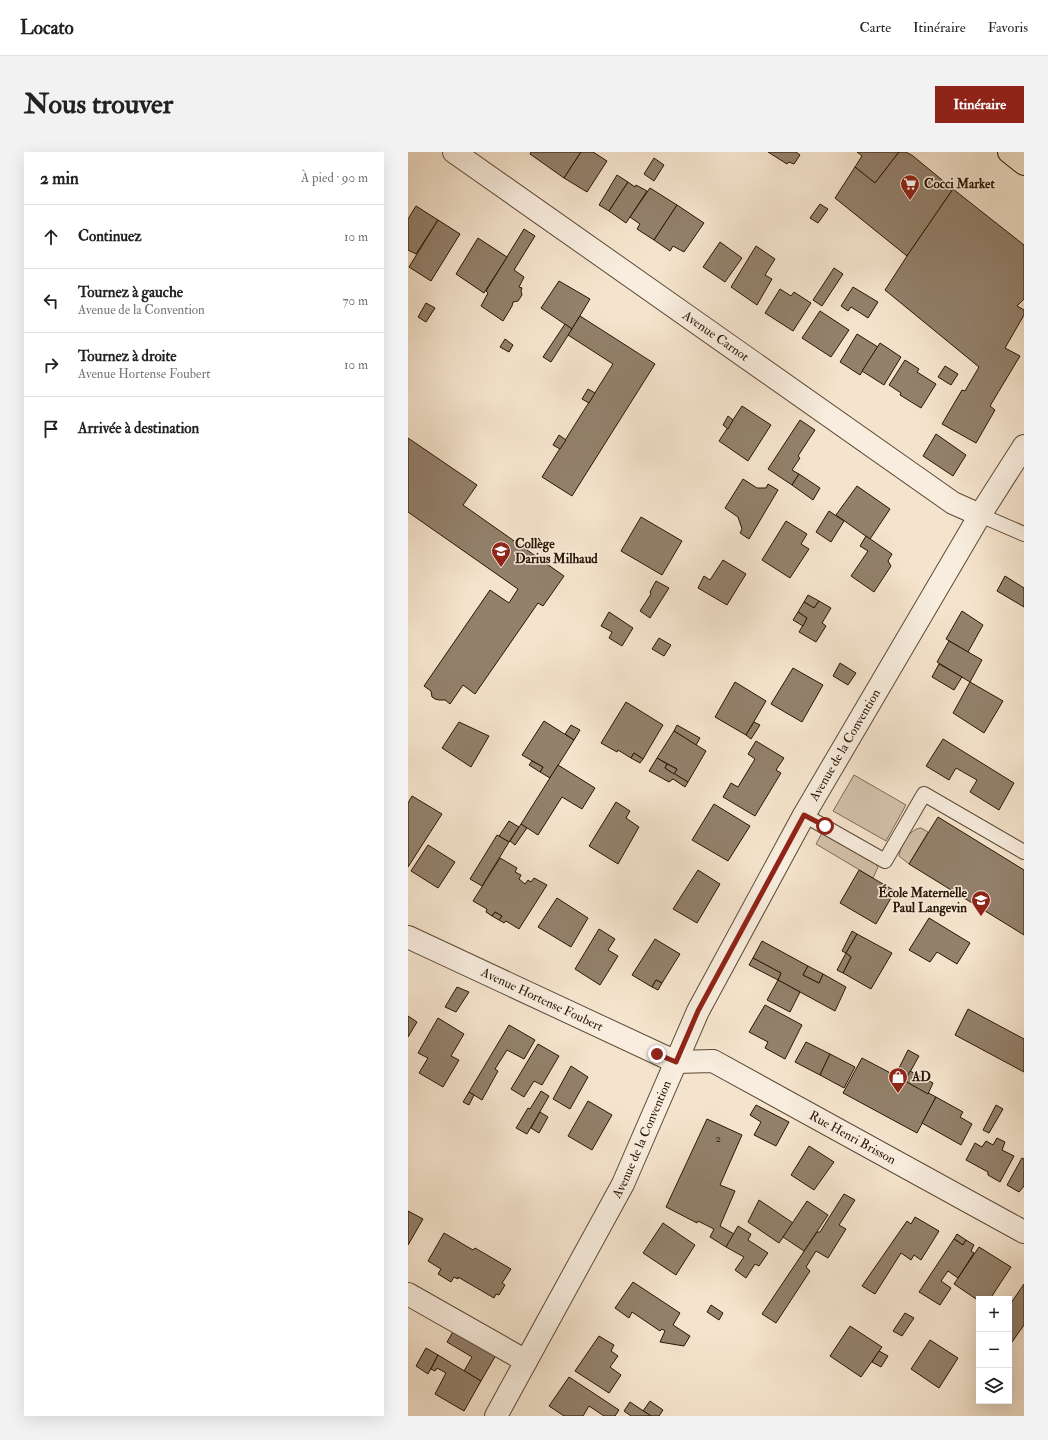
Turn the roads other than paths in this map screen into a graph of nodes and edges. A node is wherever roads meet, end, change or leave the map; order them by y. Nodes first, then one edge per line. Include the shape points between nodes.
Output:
1 (454, 152) edge
2 (1009, 152) edge
3 (1024, 164) edge
4 (1024, 446) edge
5 (980, 515) junction
6 (1024, 534) edge
7 (804, 815) junction
8 (1024, 852) edge
9 (408, 937) edge
10 (676, 1062) junction
11 (1024, 1232) edge
12 (408, 1294) edge
13 (526, 1361) junction
14 (496, 1416) edge

1 - 5 street, Avenue Carnot via 952,503
2 - 3 main road
4 - 5 street, Avenue de la Convention
5 - 6 lane
5 - 7 street, Avenue de la Convention
7 - 8 lane via 885,861 924,794
7 - 10 street, Avenue de la Convention via 698,1011
9 - 10 street, Avenue Hortense Foubert
10 - 11 street, Rue Henri Brisson via 713,1061
10 - 13 street, Avenue de la Convention via 623,1184
12 - 13 street
13 - 14 street, Avenue de la Convention

